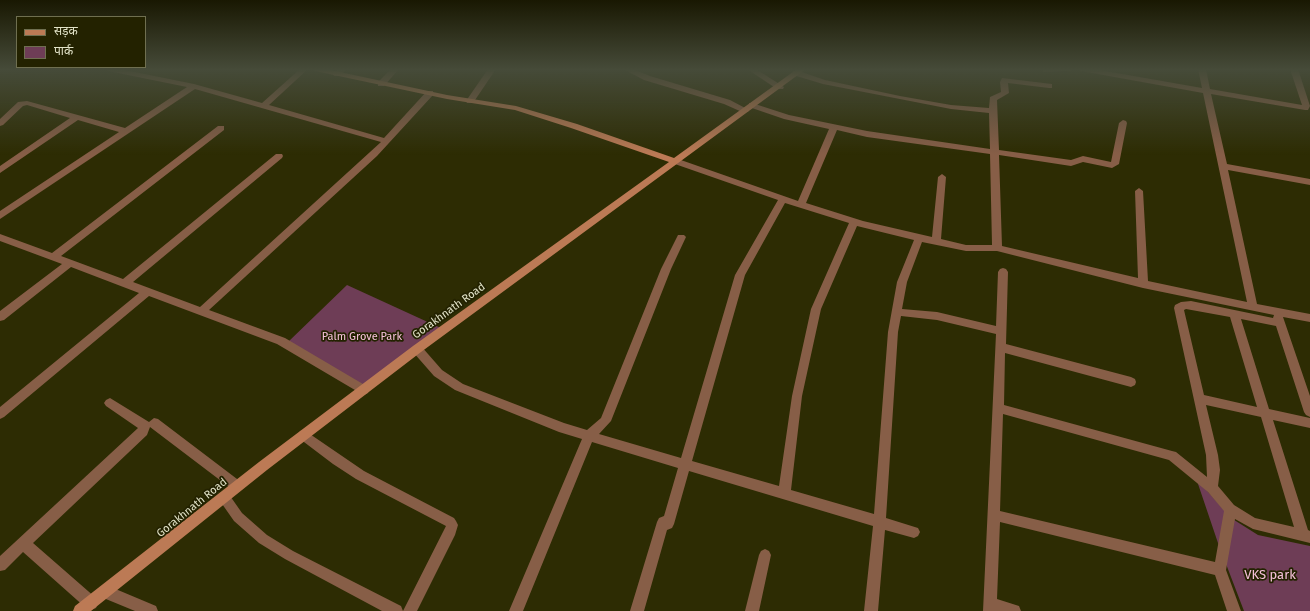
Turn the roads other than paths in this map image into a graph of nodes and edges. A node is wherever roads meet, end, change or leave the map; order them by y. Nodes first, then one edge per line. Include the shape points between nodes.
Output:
1 (177, 98) edge
2 (234, 98) edge
3 (272, 98) edge
4 (427, 98) edge
5 (450, 98) edge
6 (472, 98) edge
7 (713, 98) edge
8 (764, 98) edge
9 (898, 98) edge
10 (996, 98) edge
11 (1207, 98) edge
12 (1240, 98) edge
13 (1303, 98) edge
14 (470, 101) junction
15 (263, 106) junction
16 (748, 108) junction
17 (994, 111) junction
18 (77, 117) junction
19 (0, 123) edge
20 (1123, 123) dead end
21 (834, 127) junction
22 (221, 128) dead end
23 (126, 131) junction
24 (387, 140) junction
25 (995, 153) junction
26 (279, 156) dead end
27 (675, 160) junction
28 (1222, 166) junction
29 (0, 170) edge
30 (942, 177) dead end
31 (1310, 182) edge
32 (1138, 191) dead end
33 (783, 199) junction
34 (800, 205) junction
35 (0, 216) edge
36 (854, 221) junction
37 (0, 237) edge
38 (682, 237) dead end
39 (919, 238) junction
40 (936, 242) junction
41 (997, 248) junction
42 (53, 257) junction
43 (70, 263) junction
44 (1002, 272) dead end
45 (125, 283) junction
46 (1143, 284) junction
47 (147, 292) junction
48 (1253, 307) junction
49 (201, 312) junction
50 (897, 312) junction
51 (1276, 312) junction
52 (1234, 314) junction
53 (0, 317) edge
54 (1310, 318) edge
55 (1280, 323) junction
56 (1000, 332) junction
57 (1000, 347) junction
58 (417, 350) junction
59 (1131, 382) dead end
60 (364, 390) junction
61 (1199, 399) junction
62 (110, 403) dead end
63 (998, 408) junction
64 (1310, 412) edge
65 (1265, 413) junction
66 (0, 414) edge
67 (154, 423) dead end
68 (1310, 423) edge
69 (304, 435) junction
70 (589, 436) junction
71 (685, 464) junction
72 (237, 486) junction
73 (1212, 488) junction
74 (784, 494) junction
75 (224, 497) junction
76 (1230, 509) junction
77 (994, 515) junction
78 (880, 522) junction
79 (914, 532) dead end
80 (1306, 536) edge
81 (23, 543) junction
82 (765, 555) dead end
83 (0, 565) edge
84 (1220, 570) junction
85 (106, 592) junction
86 (91, 603) junction
87 (990, 608) edge
88 (80, 611) edge
89 (151, 611) edge
90 (396, 611) edge
91 (410, 611) edge
92 (516, 611) edge
93 (637, 611) edge
94 (752, 611) edge
95 (871, 611) edge
96 (1014, 611) edge
97 (1234, 611) edge

1 - 23 street
2 - 15 street
3 - 15 street
4 - 24 street
5 - 14 main road
6 - 14 street
7 - 16 street
8 - 16 main road, Gorakhnath Road
9 - 17 street
10 - 17 street via 993,99
11 - 28 street
12 - 13 street via 1305,108
14 - 27 main road via 524,110
15 - 24 street
16 - 21 street
16 - 27 main road, Gorakhnath Road
17 - 25 street
18 - 19 street via 24,103
18 - 23 street
18 - 29 street
20 - 25 street via 1114,165 1085,159 1071,163
21 - 25 street
21 - 34 street
22 - 42 street
23 - 35 street
24 - 49 street
25 - 41 street
26 - 45 street
27 - 33 street
27 - 58 main road, Gorakhnath Road
28 - 31 street
28 - 48 street
30 - 40 street
32 - 46 street
33 - 34 street
33 - 71 street via 740,276
34 - 36 street
36 - 39 street
36 - 74 street via 816,309 798,396
37 - 42 street
38 - 70 street via 666,269 605,421
39 - 40 street
39 - 50 street via 902,282
40 - 41 street via 966,248
41 - 46 street
42 - 43 street
43 - 45 street
43 - 53 street
44 - 56 street
45 - 47 street
46 - 48 street
47 - 49 street
47 - 66 street
48 - 51 street
49 - 60 street via 281,341
50 - 56 street via 937,316
50 - 78 street via 893,332
51 - 54 street
51 - 55 street
52 - 55 street
52 - 61 street via 1185,305 1179,308
52 - 65 street
55 - 64 street
56 - 57 street
57 - 59 street
57 - 63 street
58 - 60 main road, Gorakhnath Road
58 - 70 street via 438,373 459,387
60 - 69 main road, Gorakhnath Road
61 - 65 street
61 - 73 street via 1212,455
62 - 81 street via 145,425 143,431
63 - 73 street via 1172,456
63 - 77 street
65 - 68 street
65 - 80 street
67 - 72 street
69 - 72 main road, Gorakhnath Road
69 - 91 street via 360,475 452,525
70 - 71 street
70 - 92 street
71 - 74 street
71 - 93 street
72 - 75 main road, Gorakhnath Road
73 - 76 street
74 - 78 street
75 - 85 main road, Gorakhnath Road
75 - 90 street via 238,517 263,539
76 - 80 street via 1253,523
76 - 84 street
77 - 84 street
77 - 87 street
78 - 79 street
78 - 95 street
81 - 83 street
81 - 86 street
82 - 94 street
84 - 97 street
85 - 86 main road, Gorakhnath Road
85 - 89 street
86 - 88 main road, Gorakhnath Road
87 - 96 street

